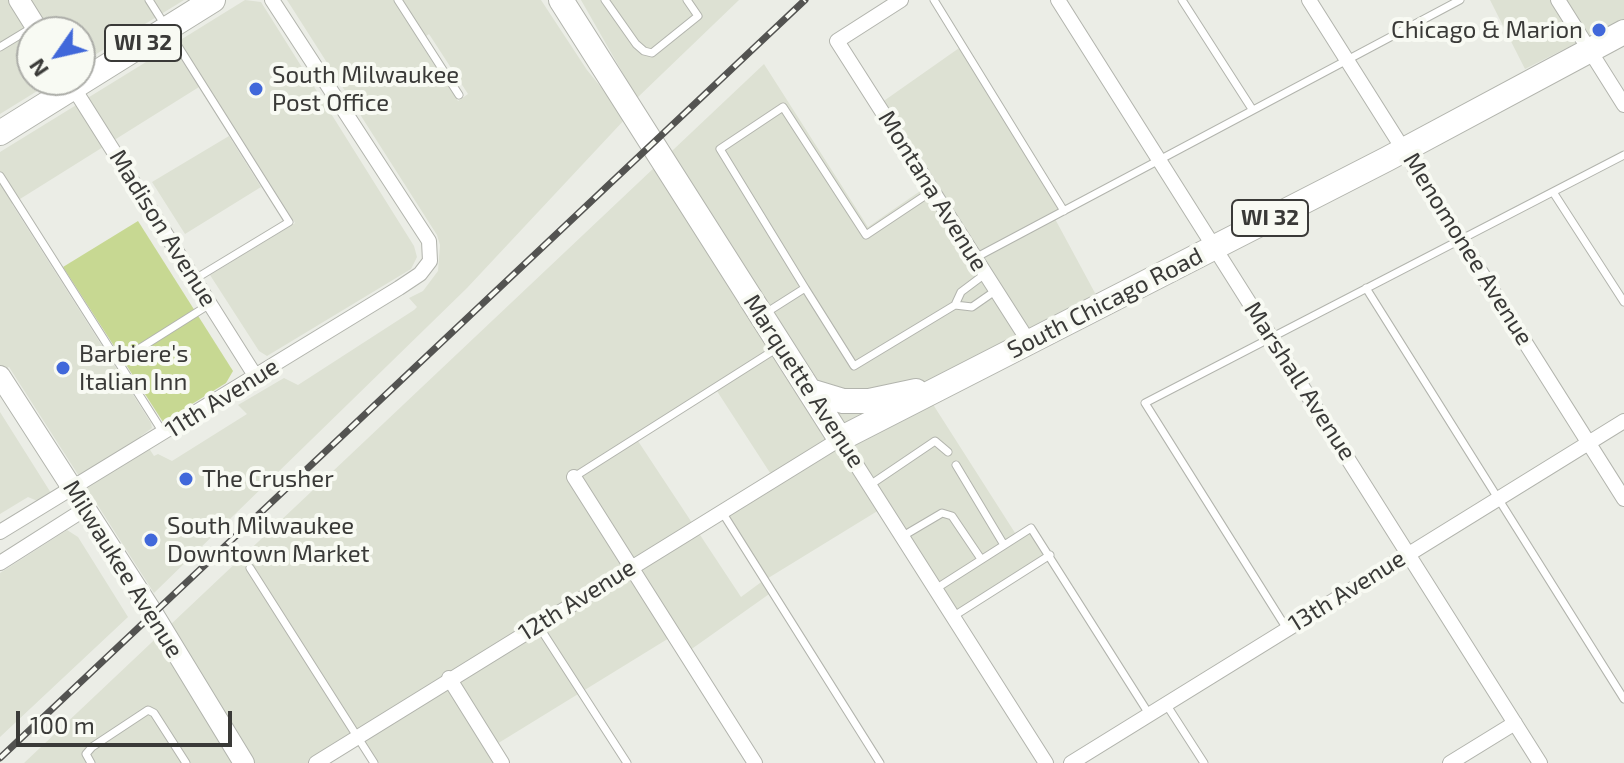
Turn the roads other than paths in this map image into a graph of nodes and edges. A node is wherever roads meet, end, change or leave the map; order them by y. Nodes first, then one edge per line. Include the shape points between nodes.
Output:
1 (149, 0) edge
2 (213, 0) edge
3 (272, 0) edge
4 (398, 0) edge
5 (561, 0) edge
6 (605, 0) edge
7 (687, 0) edge
8 (901, 0) edge
9 (934, 0) edge
10 (1058, 0) edge
11 (1182, 0) edge
12 (1309, 0) edge
13 (1460, 0) edge
14 (1558, 0) edge
15 (167, 29) junction
16 (1624, 32) edge
17 (1590, 50) junction
18 (1346, 58) junction
19 (96, 69) edge
20 (459, 95) dead end
21 (53, 96) edge
22 (79, 96) edge
23 (1624, 105) edge
24 (1252, 109) junction
25 (0, 133) edge
26 (1406, 149) junction
27 (1624, 155) edge
28 (1158, 160) junction
29 (0, 176) edge
30 (933, 191) junction
31 (1553, 192) junction
32 (1064, 211) junction
33 (1461, 238) junction
34 (1214, 247) junction
35 (975, 258) junction
36 (985, 274) junction
37 (195, 279) junction
38 (805, 288) junction
39 (1366, 288) junction
40 (996, 290) junction
41 (1624, 302) edge
42 (210, 304) junction
43 (955, 305) junction
44 (762, 316) junction
45 (1272, 337) junction
46 (1029, 342) junction
47 (781, 346) junction
48 (118, 362) junction
49 (0, 376) edge
50 (256, 377) junction
51 (950, 383) junction
52 (810, 391) junction
53 (1624, 421) edge
54 (164, 434) junction
55 (840, 439) junction
56 (1589, 443) junction
57 (948, 452) dead end
58 (956, 465) dead end
59 (574, 477) joint
60 (870, 485) junction
61 (73, 489) junction
62 (1498, 497) junction
63 (1624, 499) edge
64 (85, 509) junction
65 (722, 512) junction
66 (0, 532) edge
67 (903, 536) junction
68 (1004, 545) junction
69 (1409, 552) junction
70 (1050, 555) junction
71 (981, 559) junction
72 (0, 563) edge
73 (631, 567) junction
74 (250, 568) dead end
75 (937, 588) junction
76 (954, 616) junction
77 (538, 625) junction
78 (1287, 629) junction
79 (449, 678) junction
80 (1624, 699) edge
81 (1166, 704) junction
82 (1149, 714) junction
83 (1515, 723) junction
84 (357, 737) junction
85 (91, 763) edge
86 (186, 763) edge
87 (244, 763) edge
88 (316, 763) edge
89 (374, 763) edge
90 (502, 763) edge
91 (627, 763) edge
92 (755, 763) edge
93 (880, 763) edge
94 (1046, 763) edge
95 (1071, 763) edge
96 (1204, 763) edge
97 (1450, 763) edge
98 (1540, 763) edge

1 - 15 lane
2 - 15 main road, WI 32
3 - 50 street, 11th Avenue via 432,251 427,266 411,281
4 - 20 lane
5 - 44 main road, Marquette Avenue
6 - 7 lane via 636,44 652,53 698,16
8 - 30 street, Montana Avenue via 837,41
9 - 32 lane
10 - 28 street, Marshall Avenue
11 - 24 lane
12 - 18 street, Menomonee Avenue
13 - 18 lane
14 - 17 street
15 - 19 main road, WI 32
15 - 37 lane via 289,222
16 - 17 main road, South Chicago Road / WI 32
17 - 23 street
17 - 26 main road, South Chicago Road / WI 32
18 - 24 lane
18 - 26 street, Menomonee Avenue
21 - 25 main road, WI 32
22 - 37 street, Madison Avenue
24 - 28 lane
26 - 33 street, Menomonee Avenue
26 - 34 main road, South Chicago Road / WI 32
27 - 31 lane
28 - 32 lane
28 - 34 street, Marshall Avenue
29 - 48 lane
30 - 35 street, Montana Avenue
30 - 38 lane via 866,235 783,107 720,149
31 - 33 lane
31 - 41 lane
32 - 35 lane
33 - 39 lane
33 - 56 street, Menomonee Avenue
34 - 45 street, Marshall Avenue
34 - 46 main road, South Chicago Road / WI 32
35 - 36 street, Montana Avenue
36 - 40 street, Montana Avenue
36 - 43 lane via 961,292
37 - 42 street, Madison Avenue
38 - 43 lane via 854,366
38 - 44 lane
39 - 45 lane
39 - 62 lane
40 - 43 lane via 972,307
40 - 46 street, Montana Avenue
42 - 48 lane
42 - 50 street, Madison Avenue
44 - 47 main road, Marquette Avenue
45 - 69 street, Marshall Avenue
45 - 78 lane via 1145,403
46 - 51 main road, South Chicago Road / WI 32
47 - 52 main road, Marquette Avenue
47 - 59 lane
48 - 54 lane
49 - 61 street, Milwaukee Avenue
50 - 54 street, 11th Avenue
51 - 52 main road, WI 32 via 869,401 843,401
51 - 55 main road, South Chicago Road / WI 32
52 - 55 main road, Marquette Avenue
53 - 56 street, 13th Avenue
54 - 61 street, 11th Avenue
55 - 60 street, Marquette Avenue
55 - 65 street, 12th Avenue
56 - 62 street, 13th Avenue
56 - 63 street, Menomonee Avenue
57 - 60 lane via 935,441
58 - 68 lane
59 - 73 street
60 - 67 street, Marquette Avenue
61 - 64 street, Milwaukee Avenue
61 - 66 street, 11th Avenue
62 - 69 street, 13th Avenue
62 - 80 lane
64 - 72 street
64 - 87 street, Milwaukee Avenue
65 - 73 street, 12th Avenue
65 - 93 lane
67 - 71 lane via 942,513 952,516
67 - 75 street, Marquette Avenue
68 - 70 lane via 1031,528
68 - 71 lane
69 - 78 street, 13th Avenue
69 - 83 street, Marshall Avenue
70 - 76 lane
70 - 82 lane
71 - 75 lane
73 - 77 street, 12th Avenue
73 - 92 street
74 - 84 lane
75 - 76 street, Marquette Avenue
76 - 94 street, Marquette Avenue
77 - 79 street, 12th Avenue
77 - 91 lane
78 - 81 street, 13th Avenue
79 - 84 street, 12th Avenue
79 - 90 street
81 - 82 street, 13th Avenue
81 - 96 lane
82 - 95 street, 13th Avenue
83 - 97 street
83 - 98 street, Marshall Avenue
84 - 88 street, 12th Avenue
84 - 89 lane
85 - 86 lane via 86,754 92,747 148,710

